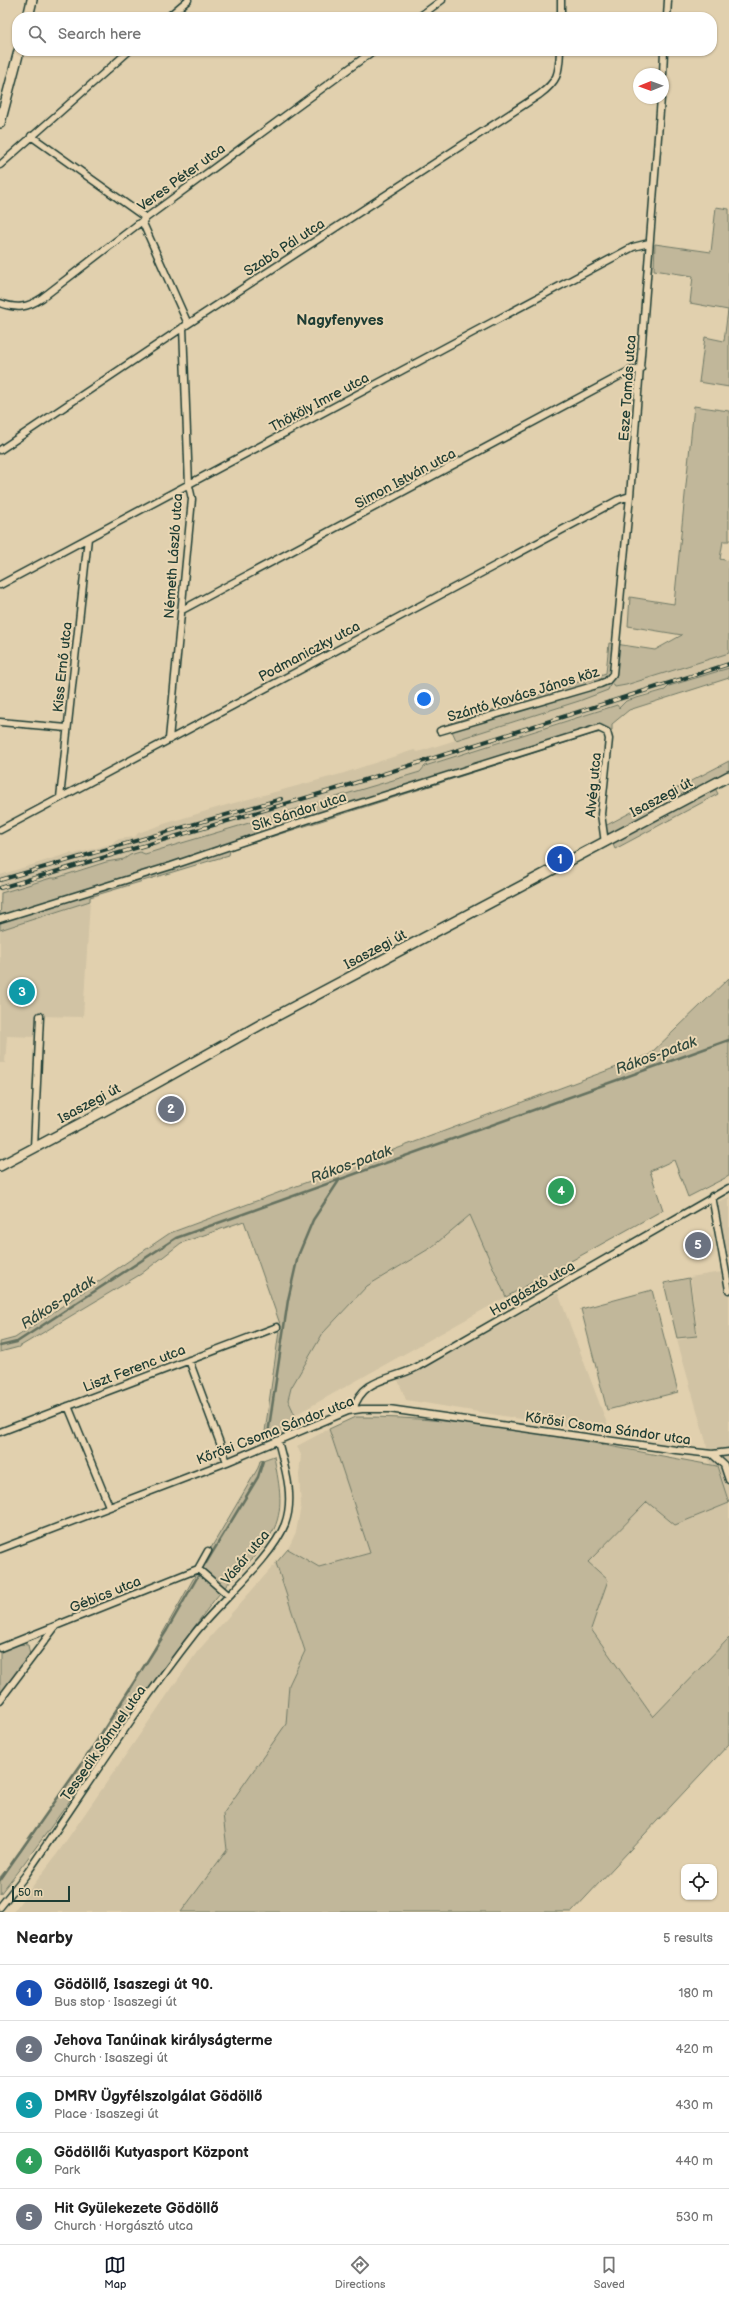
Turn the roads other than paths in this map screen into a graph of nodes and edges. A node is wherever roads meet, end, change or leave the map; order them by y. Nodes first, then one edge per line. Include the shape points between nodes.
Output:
1 (32, 0) edge
2 (188, 0) edge
3 (442, 0) edge
4 (561, 0) edge
5 (668, 0) edge
6 (29, 12) edge
7 (174, 12) edge
8 (426, 12) edge
9 (560, 12) edge
10 (667, 12) edge
11 (18, 56) edge
12 (123, 56) edge
13 (366, 56) edge
14 (560, 56) edge
15 (664, 56) edge
16 (663, 68) edge
17 (661, 104) edge
18 (0, 123) edge
19 (31, 136) junction
20 (0, 165) edge
21 (144, 219) junction
22 (650, 243) junction
23 (0, 303) edge
24 (185, 325) junction
25 (641, 369) junction
26 (0, 450) edge
27 (189, 486) junction
28 (630, 496) junction
29 (88, 538) junction
30 (0, 585) edge
31 (182, 610) junction
32 (611, 678) joint
33 (0, 722) edge
34 (67, 728) junction
35 (605, 730) joint
36 (440, 731) dead end
37 (169, 739) junction
38 (729, 776) edge
39 (60, 798) junction
40 (0, 830) edge
41 (604, 843) junction
42 (0, 919) edge
43 (40, 1016) dead end
44 (34, 1148) junction
45 (0, 1166) edge
46 (729, 1188) edge
47 (712, 1196) junction
48 (729, 1290) edge
49 (277, 1327) dead end
50 (189, 1360) junction
51 (68, 1406) junction
52 (353, 1410) junction
53 (0, 1432) edge
54 (278, 1441) junction
55 (729, 1452) edge
56 (712, 1454) junction
57 (227, 1462) junction
58 (729, 1480) edge
59 (109, 1506) junction
60 (0, 1549) edge
61 (208, 1551) dead end
62 (198, 1569) junction
63 (228, 1595) junction
64 (55, 1627) junction
65 (0, 1648) edge
66 (0, 1700) edge
67 (0, 1907) edge

1 - 6 main road
2 - 7 street
3 - 8 street
4 - 9 street
5 - 10 street
11 - 18 main road
12 - 19 street
13 - 21 street, Veres Péter utca
14 - 24 street, Szabó Pál utca via 560,70 555,80 539,95
15 - 16 street
17 - 22 street, Esze Tamás utca
19 - 20 street
19 - 21 street
21 - 23 street, Veres Péter utca via 33,304 21,308
21 - 24 street, Németh László utca
22 - 25 street, Esze Tamás utca
22 - 27 street, Thököly Imre utca via 633,247
24 - 26 street, Szabó Pál utca
24 - 27 street, Németh László utca
25 - 28 street, Esze Tamás utca
25 - 31 street, Simon István utca via 629,371
27 - 29 street, Thököly Imre utca
27 - 31 street, Németh László utca via 192,499
28 - 32 street, Esze Tamás utca via 614,672
28 - 37 street, Podmaniczky utca
29 - 30 street, Thököly Imre utca
29 - 34 street, Kiss Ernő utca
31 - 37 street, Németh László utca
32 - 36 street, Szántó Kovács János köz via 600,684
33 - 34 street
34 - 39 street, Kiss Ernő utca
35 - 41 street, Alvég utca via 609,739 601,814
35 - 42 street, Sík Sándor utca via 597,729 570,736
37 - 39 street, Podmaniczky utca
38 - 41 main road, Isaszegi út
39 - 40 street, Podmaniczky utca
41 - 44 main road, Isaszegi út via 267,1021
43 - 44 street, Isaszegi út
44 - 45 main road, Isaszegi út
46 - 47 street, Horgásztó utca
47 - 48 street
47 - 52 street, Horgásztó utca via 423,1364 368,1386 357,1398
49 - 50 street, Liszt Ferenc utca
50 - 51 street, Liszt Ferenc utca
50 - 57 street
51 - 53 street, Liszt Ferenc utca
51 - 59 street
52 - 54 street, Kőrösi Csoma Sándor utca
52 - 56 street, Kőrösi Csoma Sándor utca via 389,1409
54 - 57 street, Kőrösi Csoma Sándor utca
54 - 63 street, Vásár utca via 289,1492 285,1523 269,1551
55 - 56 street, Kőrösi Csoma Sándor utca
56 - 58 street via 724,1465
57 - 59 street, Kőrösi Csoma Sándor utca
59 - 60 street, Kőrösi Csoma Sándor utca
61 - 62 street
62 - 63 street
62 - 64 street, Gébics utca
63 - 67 street, Tessedik Sámuel utca via 195,1633 25,1876
64 - 65 street, Gébics utca
64 - 66 street

